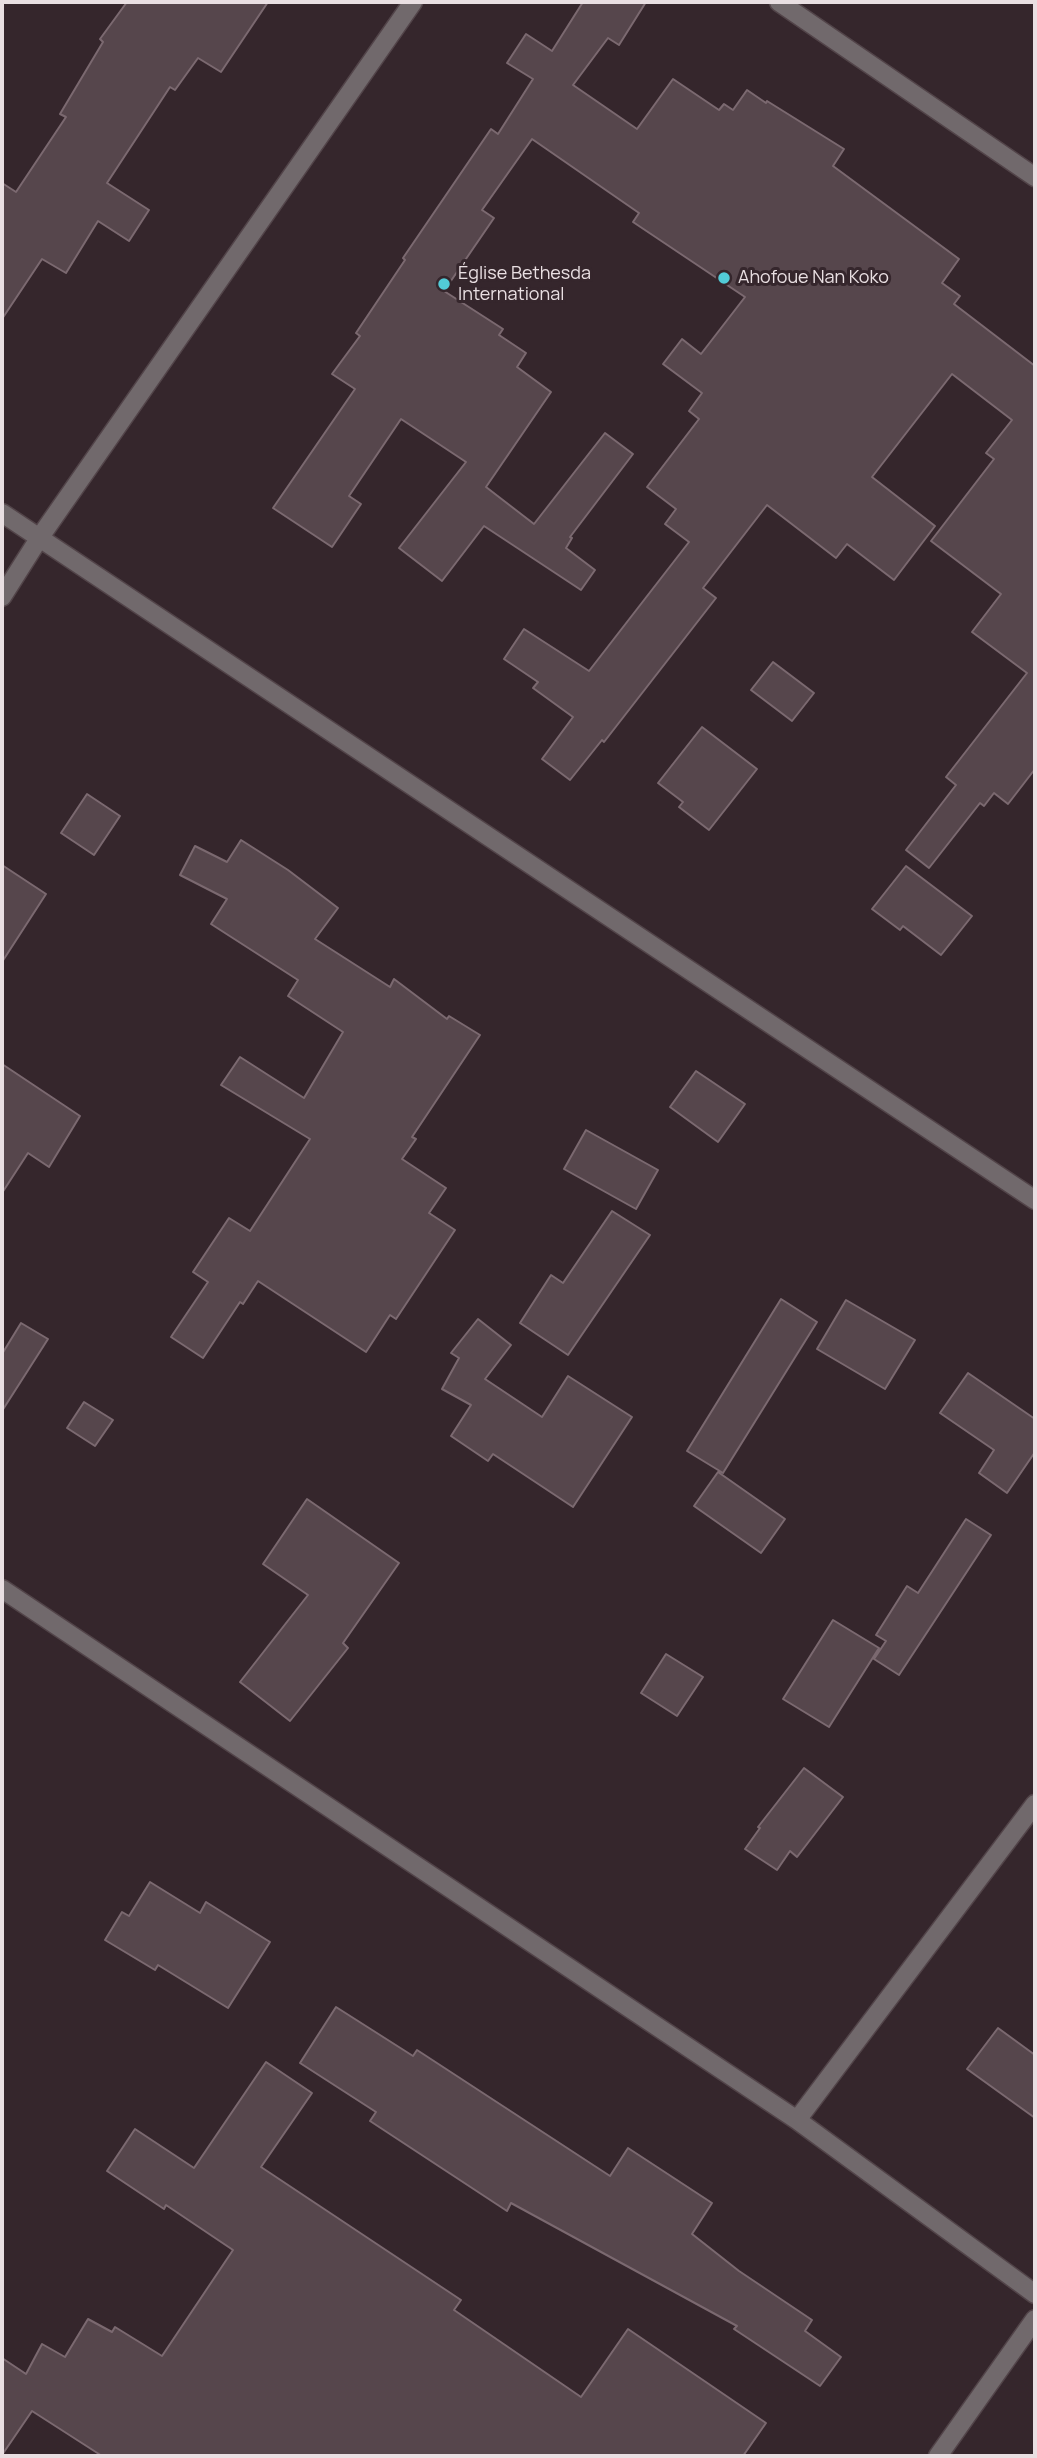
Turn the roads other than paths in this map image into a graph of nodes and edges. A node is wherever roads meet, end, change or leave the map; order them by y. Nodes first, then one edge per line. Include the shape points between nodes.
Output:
1 (413, 2) edge
2 (779, 2) edge
3 (1035, 177) edge
4 (2, 513) edge
5 (40, 537) junction
6 (2, 597) edge
7 (1035, 1200) edge
8 (2, 1589) edge
9 (1035, 1804) edge
10 (797, 2120) junction
11 (1035, 2294) edge
12 (1035, 2319) edge
13 (938, 2456) edge

1 - 5 street
2 - 3 street
4 - 5 street
5 - 6 street
5 - 7 street
8 - 10 street
9 - 10 street
10 - 11 street
12 - 13 street

